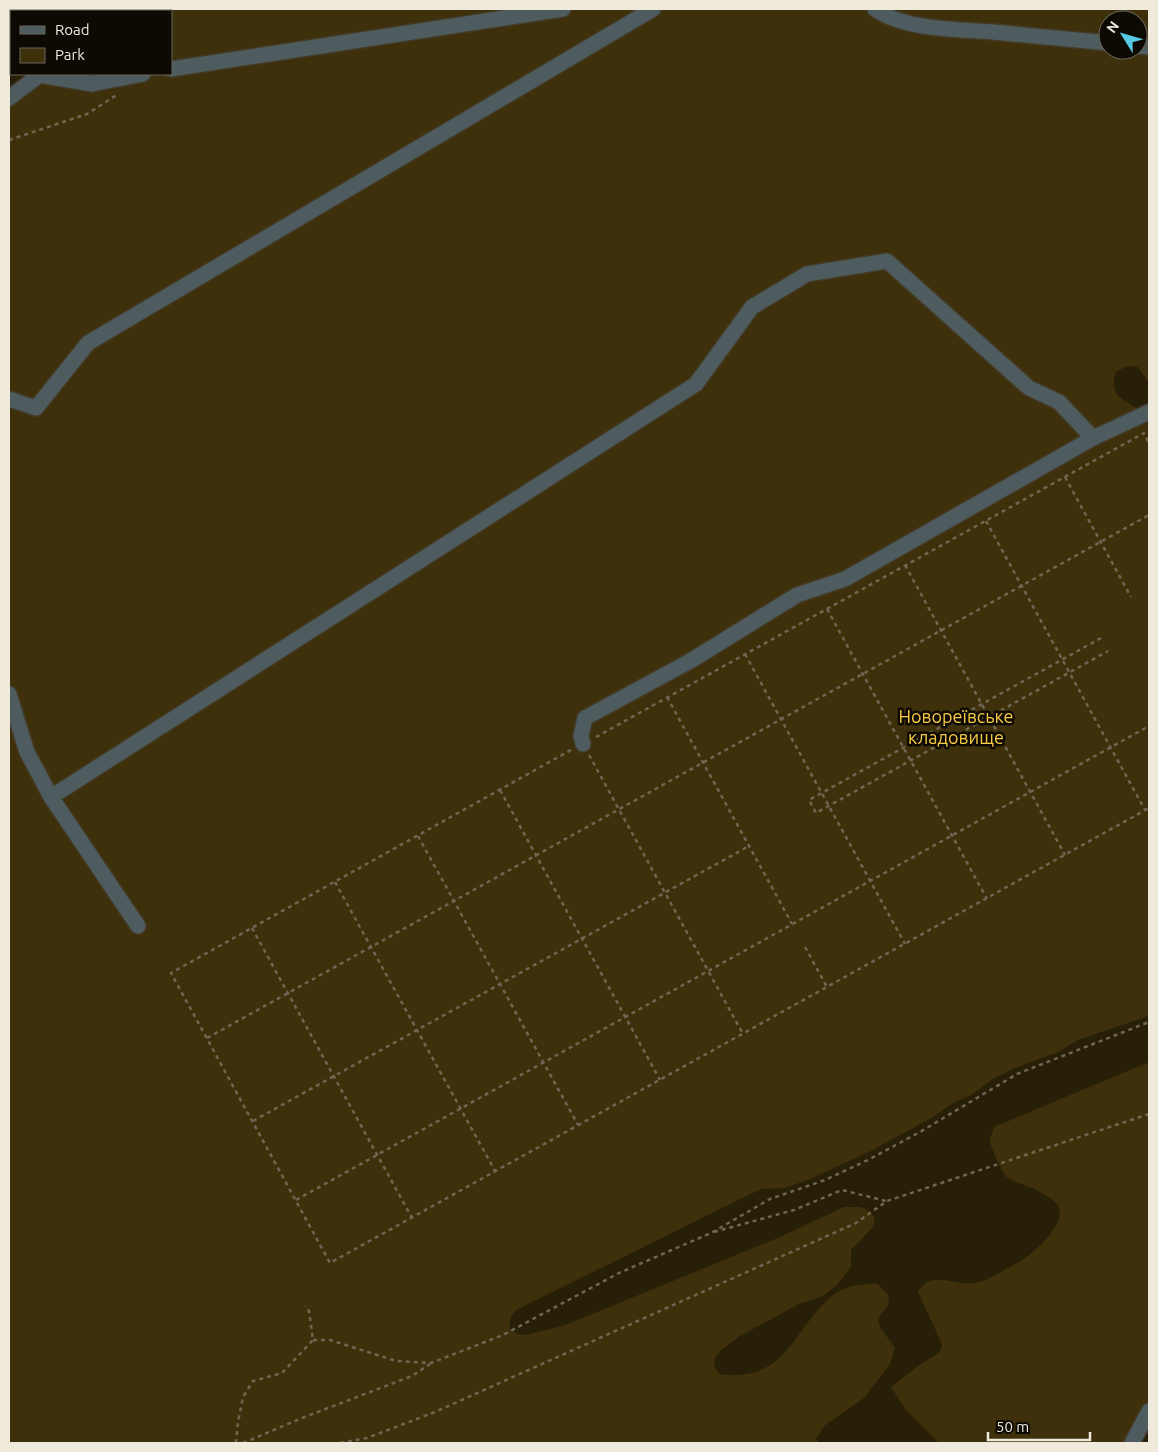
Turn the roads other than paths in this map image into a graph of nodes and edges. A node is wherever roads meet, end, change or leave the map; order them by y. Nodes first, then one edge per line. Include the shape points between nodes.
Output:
1 (563, 9) edge
2 (653, 9) edge
3 (875, 9) edge
4 (1098, 42) edge
5 (172, 69) edge
6 (39, 75) edge
7 (45, 75) edge
8 (138, 75) edge
9 (9, 98) edge
10 (9, 399) edge
11 (1149, 412) edge
12 (1093, 438) junction
13 (9, 694) edge
14 (583, 744) road end
15 (51, 797) junction
16 (138, 926) dead end
17 (1149, 1411) edge
18 (1132, 1443) edge

1 - 5 street
2 - 10 street via 88,343 36,408
3 - 4 street via 903,22
6 - 9 street
7 - 8 street via 92,84
11 - 12 street
12 - 14 street via 845,579 797,595 692,660 585,718 581,736
12 - 15 street via 1059,402 1030,388 887,261 807,274 752,307 696,384
13 - 15 street via 26,752
15 - 16 street
17 - 18 street

